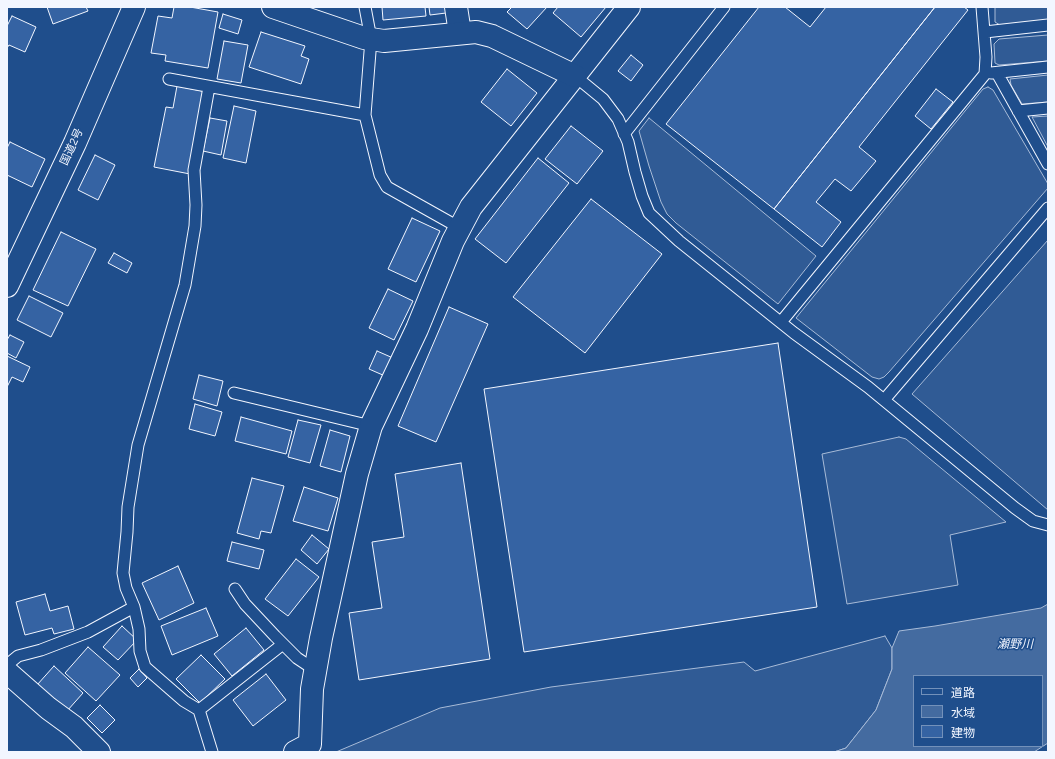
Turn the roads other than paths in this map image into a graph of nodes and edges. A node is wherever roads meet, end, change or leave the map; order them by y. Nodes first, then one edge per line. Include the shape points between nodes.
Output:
1 (134, 7) edge
2 (273, 7) edge
3 (365, 7) edge
4 (456, 7) edge
5 (629, 7) edge
6 (724, 7) edge
7 (982, 7) edge
8 (1048, 25) edge
9 (985, 32) junction
10 (460, 33) junction
11 (372, 39) junction
12 (1048, 67) edge
13 (997, 73) junction
14 (985, 74) junction
15 (575, 76) junction
16 (169, 79) dead end
17 (209, 87) junction
18 (1048, 108) edge
19 (1018, 111) junction
20 (365, 115) junction
21 (624, 134) junction
22 (1048, 164) edge
23 (1048, 208) edge
24 (460, 228) junction
25 (7, 286) edge
26 (781, 322) junction
27 (234, 393) dead end
28 (884, 400) junction
29 (370, 426) junction
30 (1048, 525) edge
31 (235, 590) dead end
32 (134, 606) junction
33 (283, 644) junction
34 (7, 665) edge
35 (315, 670) junction
36 (7, 672) edge
37 (199, 710) junction
38 (99, 752) edge
39 (212, 752) edge
40 (295, 752) edge

1 - 25 main road, 国道2号 via 75,143
2 - 11 main road
3 - 11 lane
4 - 10 main road
5 - 15 main road
6 - 21 lane
7 - 9 lane
8 - 9 lane
9 - 14 lane
10 - 11 main road via 384,41
10 - 15 main road via 476,32 492,36
11 - 20 lane
12 - 13 lane
13 - 14 lane
13 - 19 lane
14 - 26 lane
15 - 21 lane via 602,99 618,119
15 - 24 main road via 471,207
16 - 17 lane
17 - 20 lane
17 - 32 lane via 194,170 195,226 185,285 138,445 132,476 122,573
18 - 19 lane
19 - 22 lane
20 - 24 lane via 380,175 387,187
21 - 26 lane via 649,213
23 - 28 lane
24 - 29 main road via 417,329
26 - 28 lane
27 - 29 lane
28 - 30 lane via 1015,508 1033,521
29 - 35 main road
31 - 33 lane
32 - 34 lane via 88,632 18,656
32 - 37 lane via 140,651 145,667
33 - 35 lane via 297,658
33 - 37 lane
35 - 40 main road via 310,744
36 - 38 main road via 74,727
37 - 39 lane

